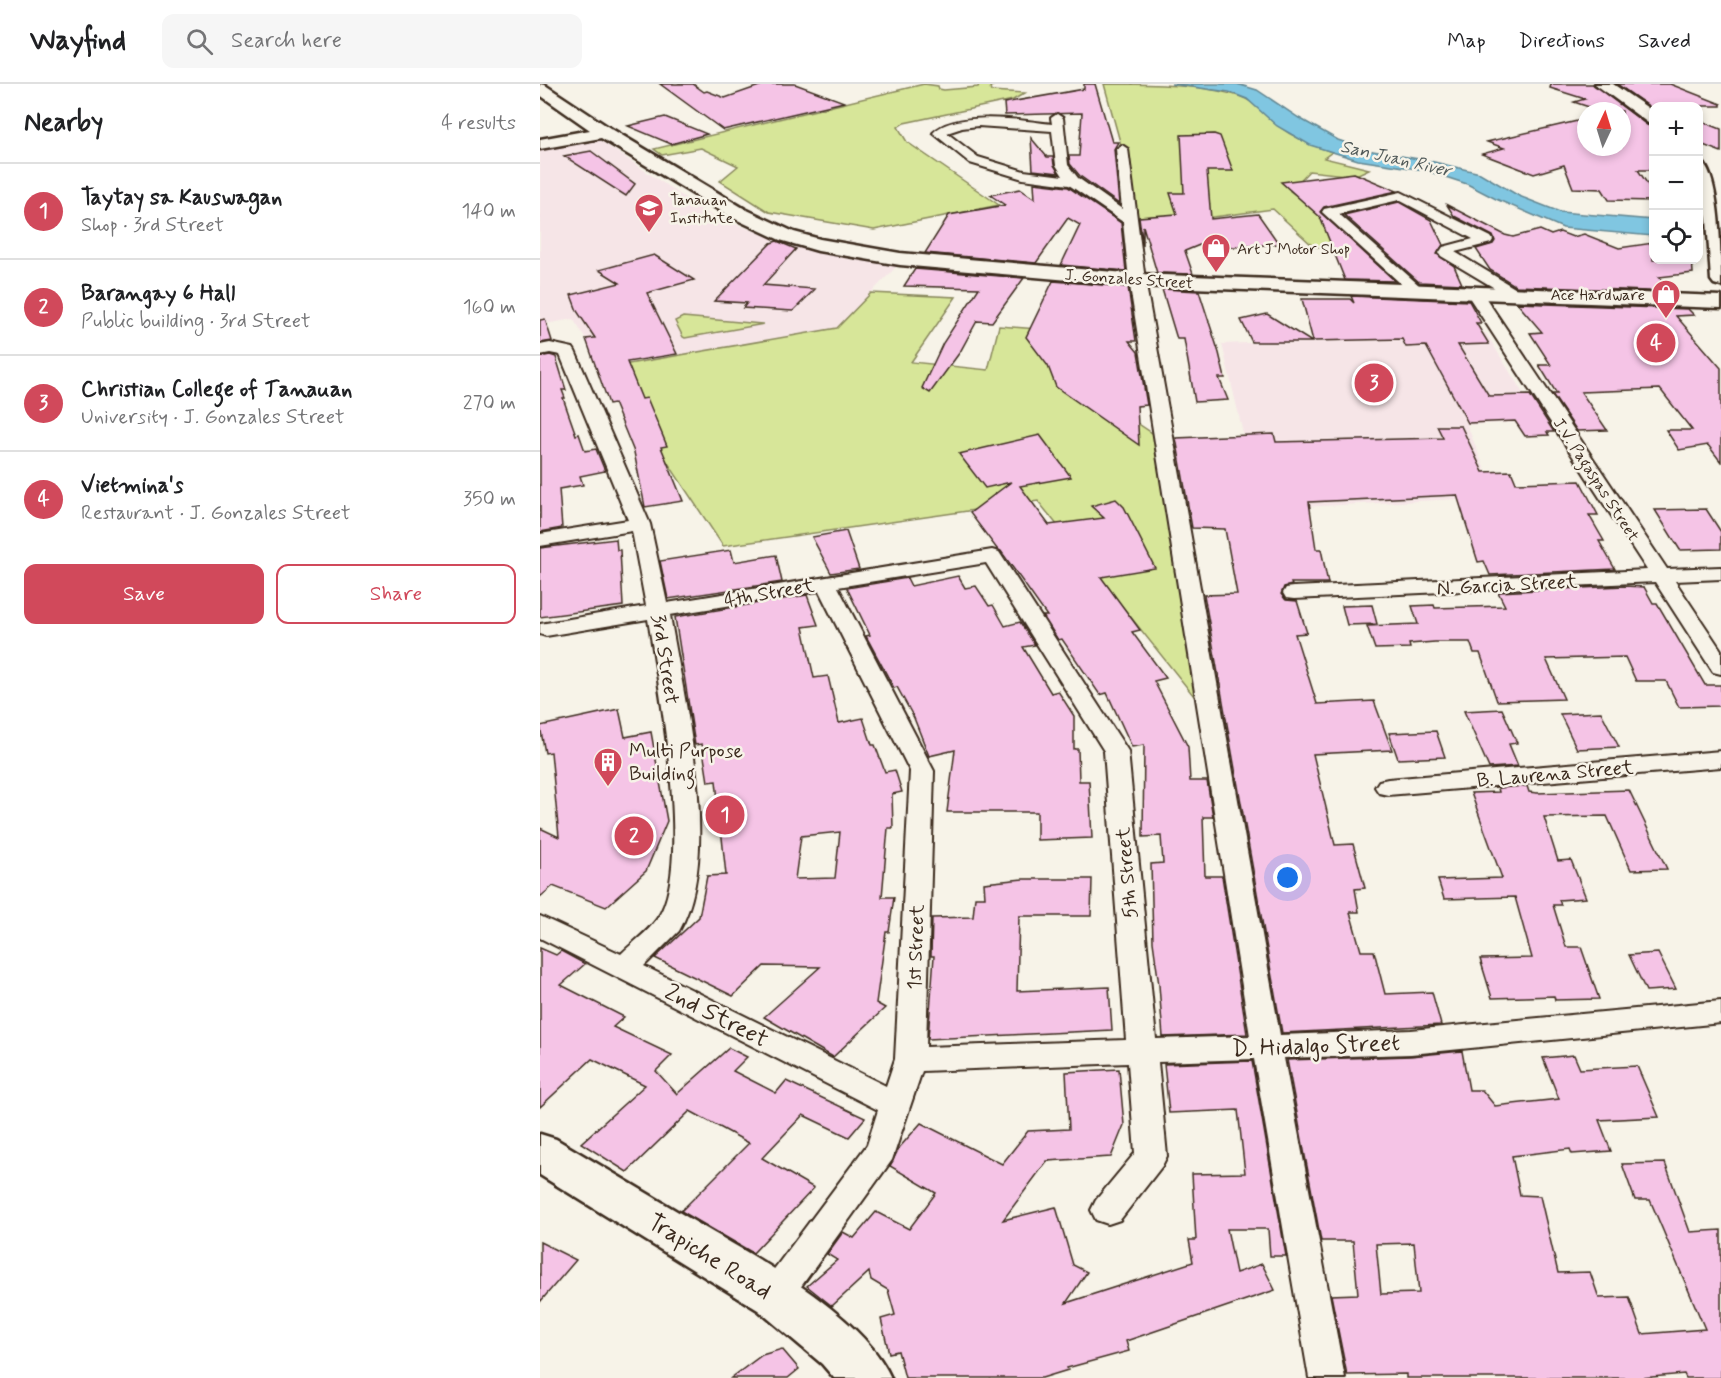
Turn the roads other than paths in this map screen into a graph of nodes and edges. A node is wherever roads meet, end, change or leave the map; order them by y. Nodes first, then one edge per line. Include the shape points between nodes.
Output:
1 (1603, 84) edge
2 (540, 88) edge
3 (1649, 117) edge
4 (604, 132) junction
5 (540, 144) edge
6 (1122, 149) dead end
7 (1703, 168) edge
8 (1073, 181) junction
9 (1129, 220) junction
10 (1137, 280) junction
11 (1721, 280) edge
12 (1415, 288) junction
13 (1473, 291) junction
14 (1513, 293) junction
15 (1721, 302) edge
16 (540, 350) edge
17 (640, 524) junction
18 (540, 540) edge
19 (992, 556) joint
20 (1721, 573) edge
21 (1659, 576) junction
22 (825, 582) junction
23 (1294, 593) dead end
24 (658, 610) junction
25 (546, 629) dead end
26 (1721, 667) edge
27 (1721, 759) edge
28 (1388, 787) dead end
29 (540, 926) edge
30 (624, 968) junction
31 (1721, 1012) edge
32 (1267, 1046) junction
33 (1141, 1051) junction
34 (910, 1059) junction
35 (894, 1104) junction
36 (540, 1152) edge
37 (1108, 1210) dead end
38 (775, 1295) junction
39 (866, 1378) edge
40 (1327, 1378) edge

1 - 3 main road
2 - 4 main road, J. Gonzales Street
4 - 5 main road
4 - 10 main road, J. Gonzales Street via 738,213 787,236 818,245 889,257
6 - 9 street
7 - 11 main road via 1714,207
8 - 8 street via 1062,165 1058,123 998,122 952,126 939,133 974,160 1023,175
8 - 9 street
9 - 10 street
10 - 12 main road, J. Gonzales Street
10 - 32 street
12 - 13 main road, J. Gonzales Street
12 - 14 street via 1329,212 1393,196 1408,198 1486,240 1446,253
13 - 14 main road, J. Gonzales Street
13 - 21 street, J.V. Pagaspas Street
14 - 15 main road, J. Gonzales Street
16 - 17 street, 3rd Street via 567,351
17 - 18 street
17 - 24 street, 3rd Street
19 - 22 street, 4th Street
19 - 33 street, 5th Street via 1116,751
20 - 21 street, N. Garcia Street
21 - 23 street, N. Garcia Street
21 - 26 street, J.V. Pagaspas Street
22 - 24 street, 4th Street
22 - 34 street, 1st Street via 922,771
24 - 25 street, 4th Street
24 - 30 street, 3rd Street via 684,774 686,862 679,901 669,924
27 - 28 street, B. Laurena Street
29 - 30 street, 2nd Street
30 - 35 street, 2nd Street
31 - 32 street, D. Hidalgo Street via 1411,1042
32 - 33 street, D. Hidalgo Street
32 - 40 street
33 - 34 street, D. Hidalgo Street
33 - 37 street, 5th Street via 1151,1156
34 - 35 street, 1st Street
35 - 38 street, 1st Street via 881,1151
36 - 38 main road, Trapiche Road
38 - 39 main road, Trapiche Road via 840,1348

